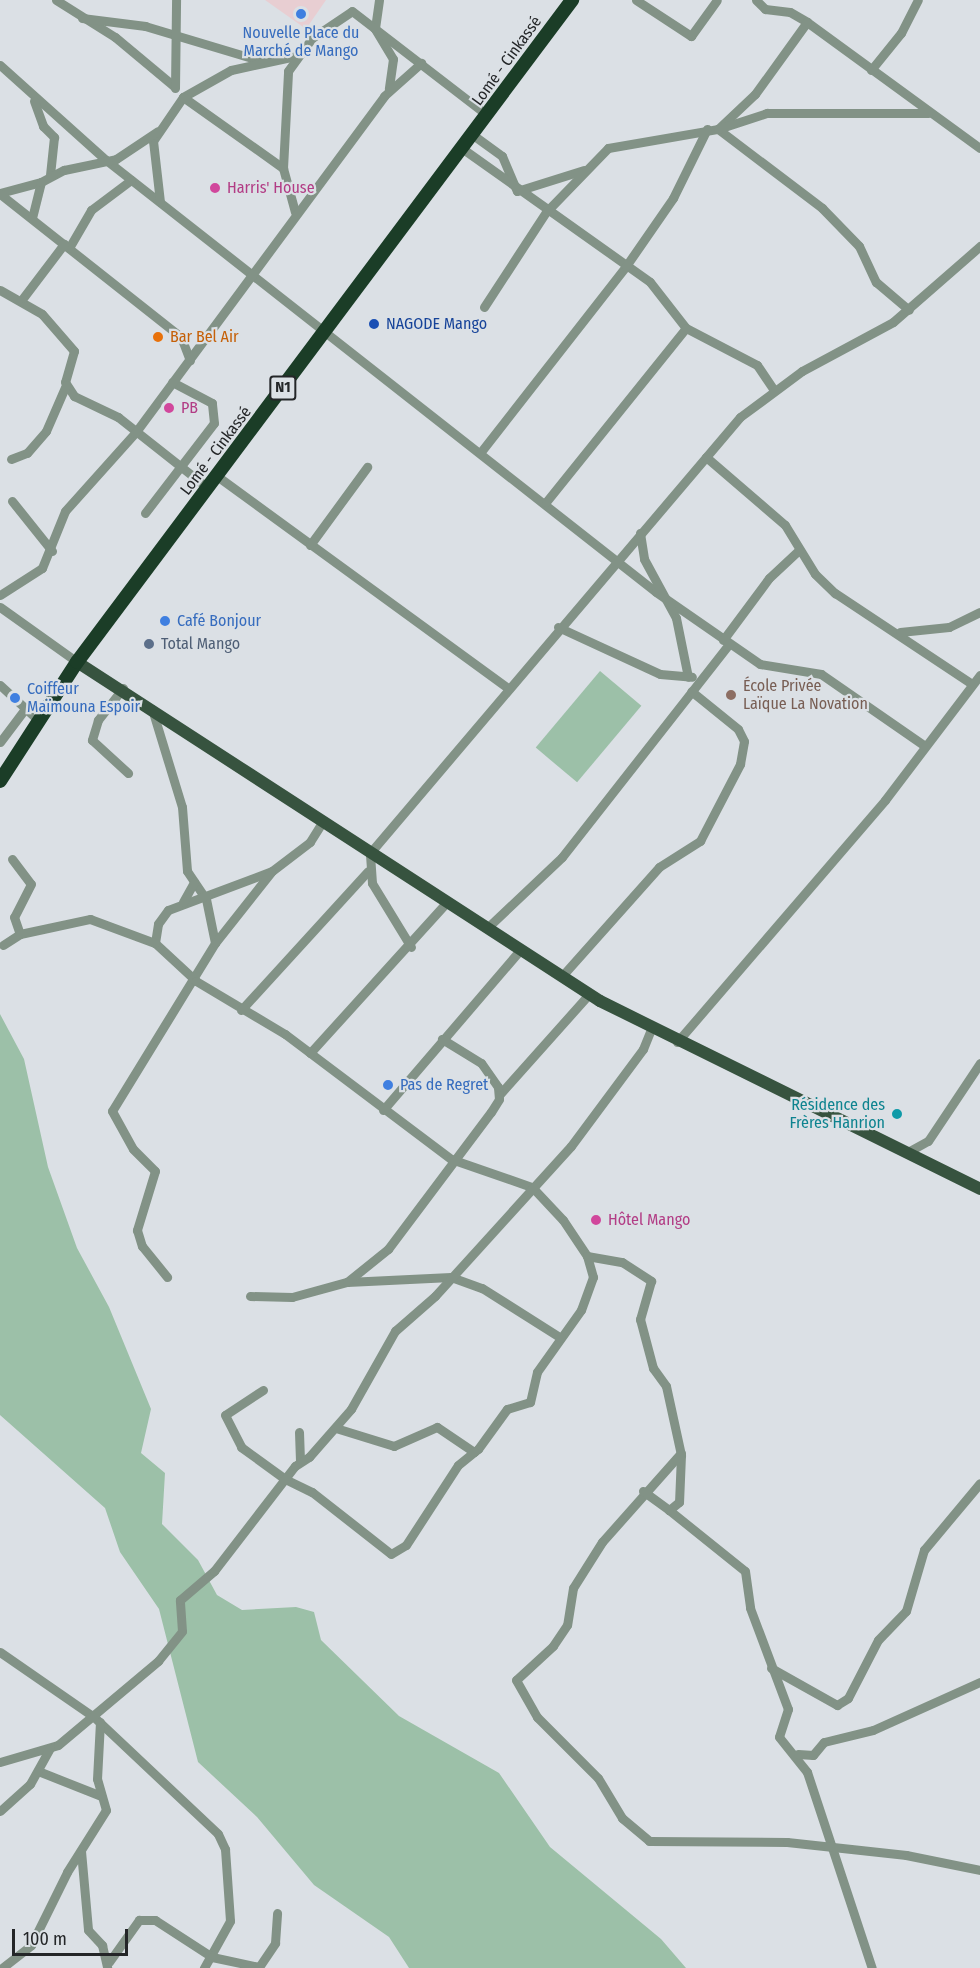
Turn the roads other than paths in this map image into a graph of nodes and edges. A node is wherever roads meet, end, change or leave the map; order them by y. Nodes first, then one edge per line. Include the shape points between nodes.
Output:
1 (56, 0) edge
2 (176, 0) edge
3 (379, 0) edge
4 (572, 0) edge
5 (636, 0) edge
6 (717, 0) edge
7 (756, 0) edge
8 (918, 0) edge
9 (81, 18) junction
10 (807, 22) junction
11 (375, 29) junction
12 (177, 36) junction
13 (296, 56) junction
14 (262, 61) junction
15 (421, 63) junction
16 (0, 65) edge
17 (871, 70) junction
18 (175, 87) junction
19 (389, 89) junction
20 (183, 97) junction
21 (33, 100) junction
22 (173, 107) junction
23 (928, 113) junction
24 (488, 115) junction
25 (707, 129) junction
26 (718, 129) junction
27 (158, 131) junction
28 (473, 135) junction
29 (980, 148) edge
30 (463, 149) junction
31 (106, 160) junction
32 (283, 168) junction
33 (586, 169) junction
34 (50, 175) junction
35 (131, 180) junction
36 (41, 182) junction
37 (517, 190) junction
38 (0, 193) edge
39 (160, 202) junction
40 (295, 212) junction
41 (546, 212) junction
42 (33, 218) junction
43 (66, 246) junction
44 (980, 246) edge
45 (626, 266) junction
46 (250, 275) junction
47 (0, 290) edge
48 (23, 298) junction
49 (484, 307) dead end
50 (909, 310) junction
51 (686, 328) junction
52 (324, 334) junction
53 (190, 360) junction
54 (172, 382) junction
55 (66, 385) junction
56 (773, 389) junction
57 (135, 433) junction
58 (480, 453) junction
59 (706, 458) junction
60 (12, 459) dead end
61 (367, 467) dead end
62 (183, 470) junction
63 (217, 476) junction
64 (208, 488) junction
65 (12, 501) dead end
66 (546, 502) junction
67 (145, 513) dead end
68 (640, 533) junction
69 (310, 546) junction
70 (799, 550) junction
71 (52, 551) junction
72 (617, 559) junction
73 (0, 595) edge
74 (668, 601) junction
75 (0, 607) edge
76 (980, 612) edge
77 (558, 627) junction
78 (897, 632) junction
79 (726, 642) junction
80 (77, 662) junction
81 (980, 675) edge
82 (688, 677) junction
83 (701, 678) junction
84 (972, 684) junction
85 (506, 687) junction
86 (1, 688) edge
87 (123, 688) junction
88 (691, 691) junction
89 (152, 707) junction
90 (25, 709) junction
91 (38, 720) junction
92 (0, 742) edge
93 (925, 746) junction
94 (128, 773) dead end
95 (0, 781) edge
96 (323, 821) junction
97 (369, 853) junction
98 (12, 859) dead end
99 (272, 871) junction
100 (368, 871) junction
101 (194, 882) junction
102 (206, 899) junction
103 (447, 902) junction
104 (183, 903) junction
105 (487, 928) junction
106 (20, 934) junction
107 (155, 943) junction
108 (215, 944) junction
109 (3, 945) dead end
110 (411, 947) junction
111 (520, 950) junction
112 (562, 976) junction
113 (196, 981) junction
114 (589, 994) junction
115 (241, 1010) junction
116 (651, 1029) junction
117 (442, 1039) junction
118 (677, 1042) junction
119 (310, 1053) junction
120 (980, 1062) edge
121 (500, 1094) junction
122 (383, 1110) junction
123 (906, 1153) junction
124 (451, 1159) junction
125 (532, 1186) junction
126 (980, 1189) edge
127 (587, 1256) junction
128 (166, 1277) dead end
129 (451, 1277) junction
130 (347, 1282) junction
131 (250, 1296) dead end
132 (561, 1338) junction
133 (263, 1390) dead end
134 (336, 1428) junction
135 (299, 1432) dead end
136 (474, 1452) junction
137 (681, 1453) junction
138 (300, 1462) junction
139 (285, 1479) junction
140 (980, 1483) edge
141 (643, 1491) junction
142 (669, 1510) junction
143 (0, 1652) edge
144 (771, 1668) junction
145 (980, 1682) edge
146 (97, 1720) junction
147 (51, 1748) junction
148 (798, 1754) junction
149 (0, 1762) edge
150 (38, 1771) junction
151 (100, 1796) junction
152 (0, 1811) edge
153 (826, 1834) junction
154 (841, 1847) junction
155 (830, 1848) junction
156 (81, 1851) junction
157 (980, 1870) edge
158 (277, 1913) dead end
159 (212, 1957) junction
160 (108, 1965) edge
161 (2, 1968) edge
162 (204, 1968) edge
163 (872, 1968) edge

1 - 9 street
2 - 12 street
3 - 11 street
4 - 24 highway, Lomé - Cinkassé / N1
5 - 6 street via 691,36
7 - 10 street via 765,9 790,12
8 - 17 street
9 - 12 street via 145,26
9 - 18 street via 115,37
10 - 17 street
10 - 26 street via 755,94
11 - 13 street via 352,11
11 - 15 street
11 - 19 street via 393,59
12 - 14 street
12 - 18 street
13 - 14 street
13 - 32 street via 285,88
14 - 20 street via 231,70
15 - 19 street
15 - 24 street
16 - 21 street
17 - 23 street
18 - 22 street
19 - 40 street
20 - 22 street
20 - 32 street
21 - 31 street
21 - 34 street via 43,126 54,137
22 - 27 street
23 - 26 street via 780,112 737,119
23 - 29 street
24 - 28 highway, Lomé - Cinkassé / N1
25 - 26 street
25 - 33 street via 608,148
25 - 45 street via 673,198
26 - 50 street via 822,208 859,246 876,282
27 - 31 street via 123,156
27 - 39 street via 152,164
28 - 30 highway, Lomé - Cinkassé / N1
28 - 37 street via 502,156
30 - 37 street
30 - 52 highway, Lomé - Cinkassé / N1
31 - 34 street
31 - 35 street
32 - 40 street
33 - 37 street
33 - 41 street
34 - 36 street
35 - 39 street
35 - 43 street via 91,210
36 - 38 street
36 - 42 street
37 - 41 street
38 - 42 street
39 - 46 street
40 - 46 street
41 - 45 street
41 - 49 street
42 - 43 street
43 - 48 street
43 - 53 street via 181,337
44 - 50 street
45 - 51 street via 650,282
45 - 58 street
46 - 52 street
46 - 53 street
47 - 48 street
48 - 55 street via 74,351
50 - 56 street
51 - 56 street via 757,365
51 - 66 street
52 - 58 street
52 - 63 highway, Lomé - Cinkassé / N1
53 - 54 street
54 - 57 street
54 - 62 street via 197,392 216,411 209,434
55 - 57 street via 87,405 118,417
55 - 60 street via 46,431 27,453
56 - 59 street via 740,417
57 - 62 street
57 - 71 street via 65,511
58 - 66 street
59 - 68 street
59 - 70 street via 785,525
61 - 69 street
62 - 64 street
62 - 67 street
63 - 64 highway, Lomé - Cinkassé / N1
63 - 69 street
64 - 80 highway, Lomé - Cinkassé / N1
65 - 71 street
66 - 72 street
68 - 72 street
68 - 74 street via 644,559
69 - 85 street
70 - 78 street via 836,593
70 - 79 street via 770,578
71 - 73 street via 42,568
72 - 74 street
72 - 77 street
74 - 79 street
74 - 82 street via 679,625
75 - 80 street
76 - 78 street via 949,627
77 - 82 street via 660,674
77 - 85 street
78 - 84 street
79 - 83 street
79 - 93 street via 760,664 821,674
80 - 87 main road
80 - 91 highway, Lomé - Cinkassé / N1
81 - 84 street
82 - 83 street
83 - 88 street
84 - 93 street
85 - 97 street
86 - 90 street
87 - 89 main road
87 - 94 street via 98,720 92,740
88 - 105 street via 562,857
88 - 112 street via 738,729 744,741 740,764 700,841 653,873
89 - 96 main road
89 - 101 street via 173,768 187,870
90 - 91 street
90 - 92 street
91 - 95 highway, Lomé - Cinkassé / N1
93 - 118 street
96 - 97 main road
96 - 99 street via 310,842
97 - 100 street
97 - 103 main road
98 - 106 street via 31,884 14,917
99 - 102 street
99 - 108 street
100 - 110 street
100 - 115 street
101 - 102 street
101 - 104 street
102 - 104 street
102 - 108 street
103 - 105 main road
103 - 110 street
104 - 107 street via 158,924
105 - 111 main road
106 - 107 street via 97,920
106 - 109 street
107 - 113 street
108 - 113 street
110 - 119 street
111 - 112 main road
111 - 117 street
112 - 114 main road
113 - 115 street
113 - 128 street via 112,1111 133,1149 155,1171 137,1230 142,1246
114 - 116 main road
114 - 121 street
115 - 119 street
116 - 118 main road
116 - 125 street via 618,1086
117 - 121 street via 481,1063
117 - 122 street
118 - 123 main road
119 - 122 street
120 - 123 street via 928,1141
121 - 124 street
122 - 124 street
123 - 126 main road
124 - 125 street
124 - 130 street via 388,1249
125 - 127 street
125 - 129 street
127 - 132 street via 592,1284
127 - 137 street via 622,1262 651,1281 640,1319 654,1368 666,1386
129 - 130 street
129 - 132 street via 482,1288
129 - 134 street via 395,1331 377,1373
130 - 131 street via 292,1297
132 - 136 street via 537,1372 530,1402 507,1409
133 - 139 street via 225,1417 241,1447
134 - 136 street via 394,1446 437,1427
134 - 138 street
135 - 138 street
136 - 139 street via 458,1465 397,1555 312,1492
137 - 141 street
137 - 142 street via 679,1502
138 - 139 street
139 - 146 street via 214,1570 180,1600 178,1637
140 - 144 street via 924,1550 906,1611 878,1640 848,1698 837,1705
141 - 142 street
141 - 155 street via 578,1580 567,1625 553,1646 516,1680 518,1688 538,1718 598,1778 622,1818 649,1841 752,1840
142 - 144 street via 745,1571 750,1608
143 - 146 street
144 - 148 street via 789,1709 779,1737
145 - 148 street via 873,1730 824,1742 813,1755
146 - 147 street
146 - 151 street
146 - 159 street via 222,1841 230,1921
147 - 149 street
147 - 150 street
148 - 153 street
150 - 151 street
150 - 152 street
151 - 156 street via 106,1810
153 - 154 street
153 - 155 street
154 - 155 street
154 - 157 street
155 - 163 street
156 - 160 street via 88,1930
156 - 161 street via 32,1945
158 - 159 street via 275,1943 259,1967
159 - 160 street via 155,1920 139,1920
159 - 162 street

